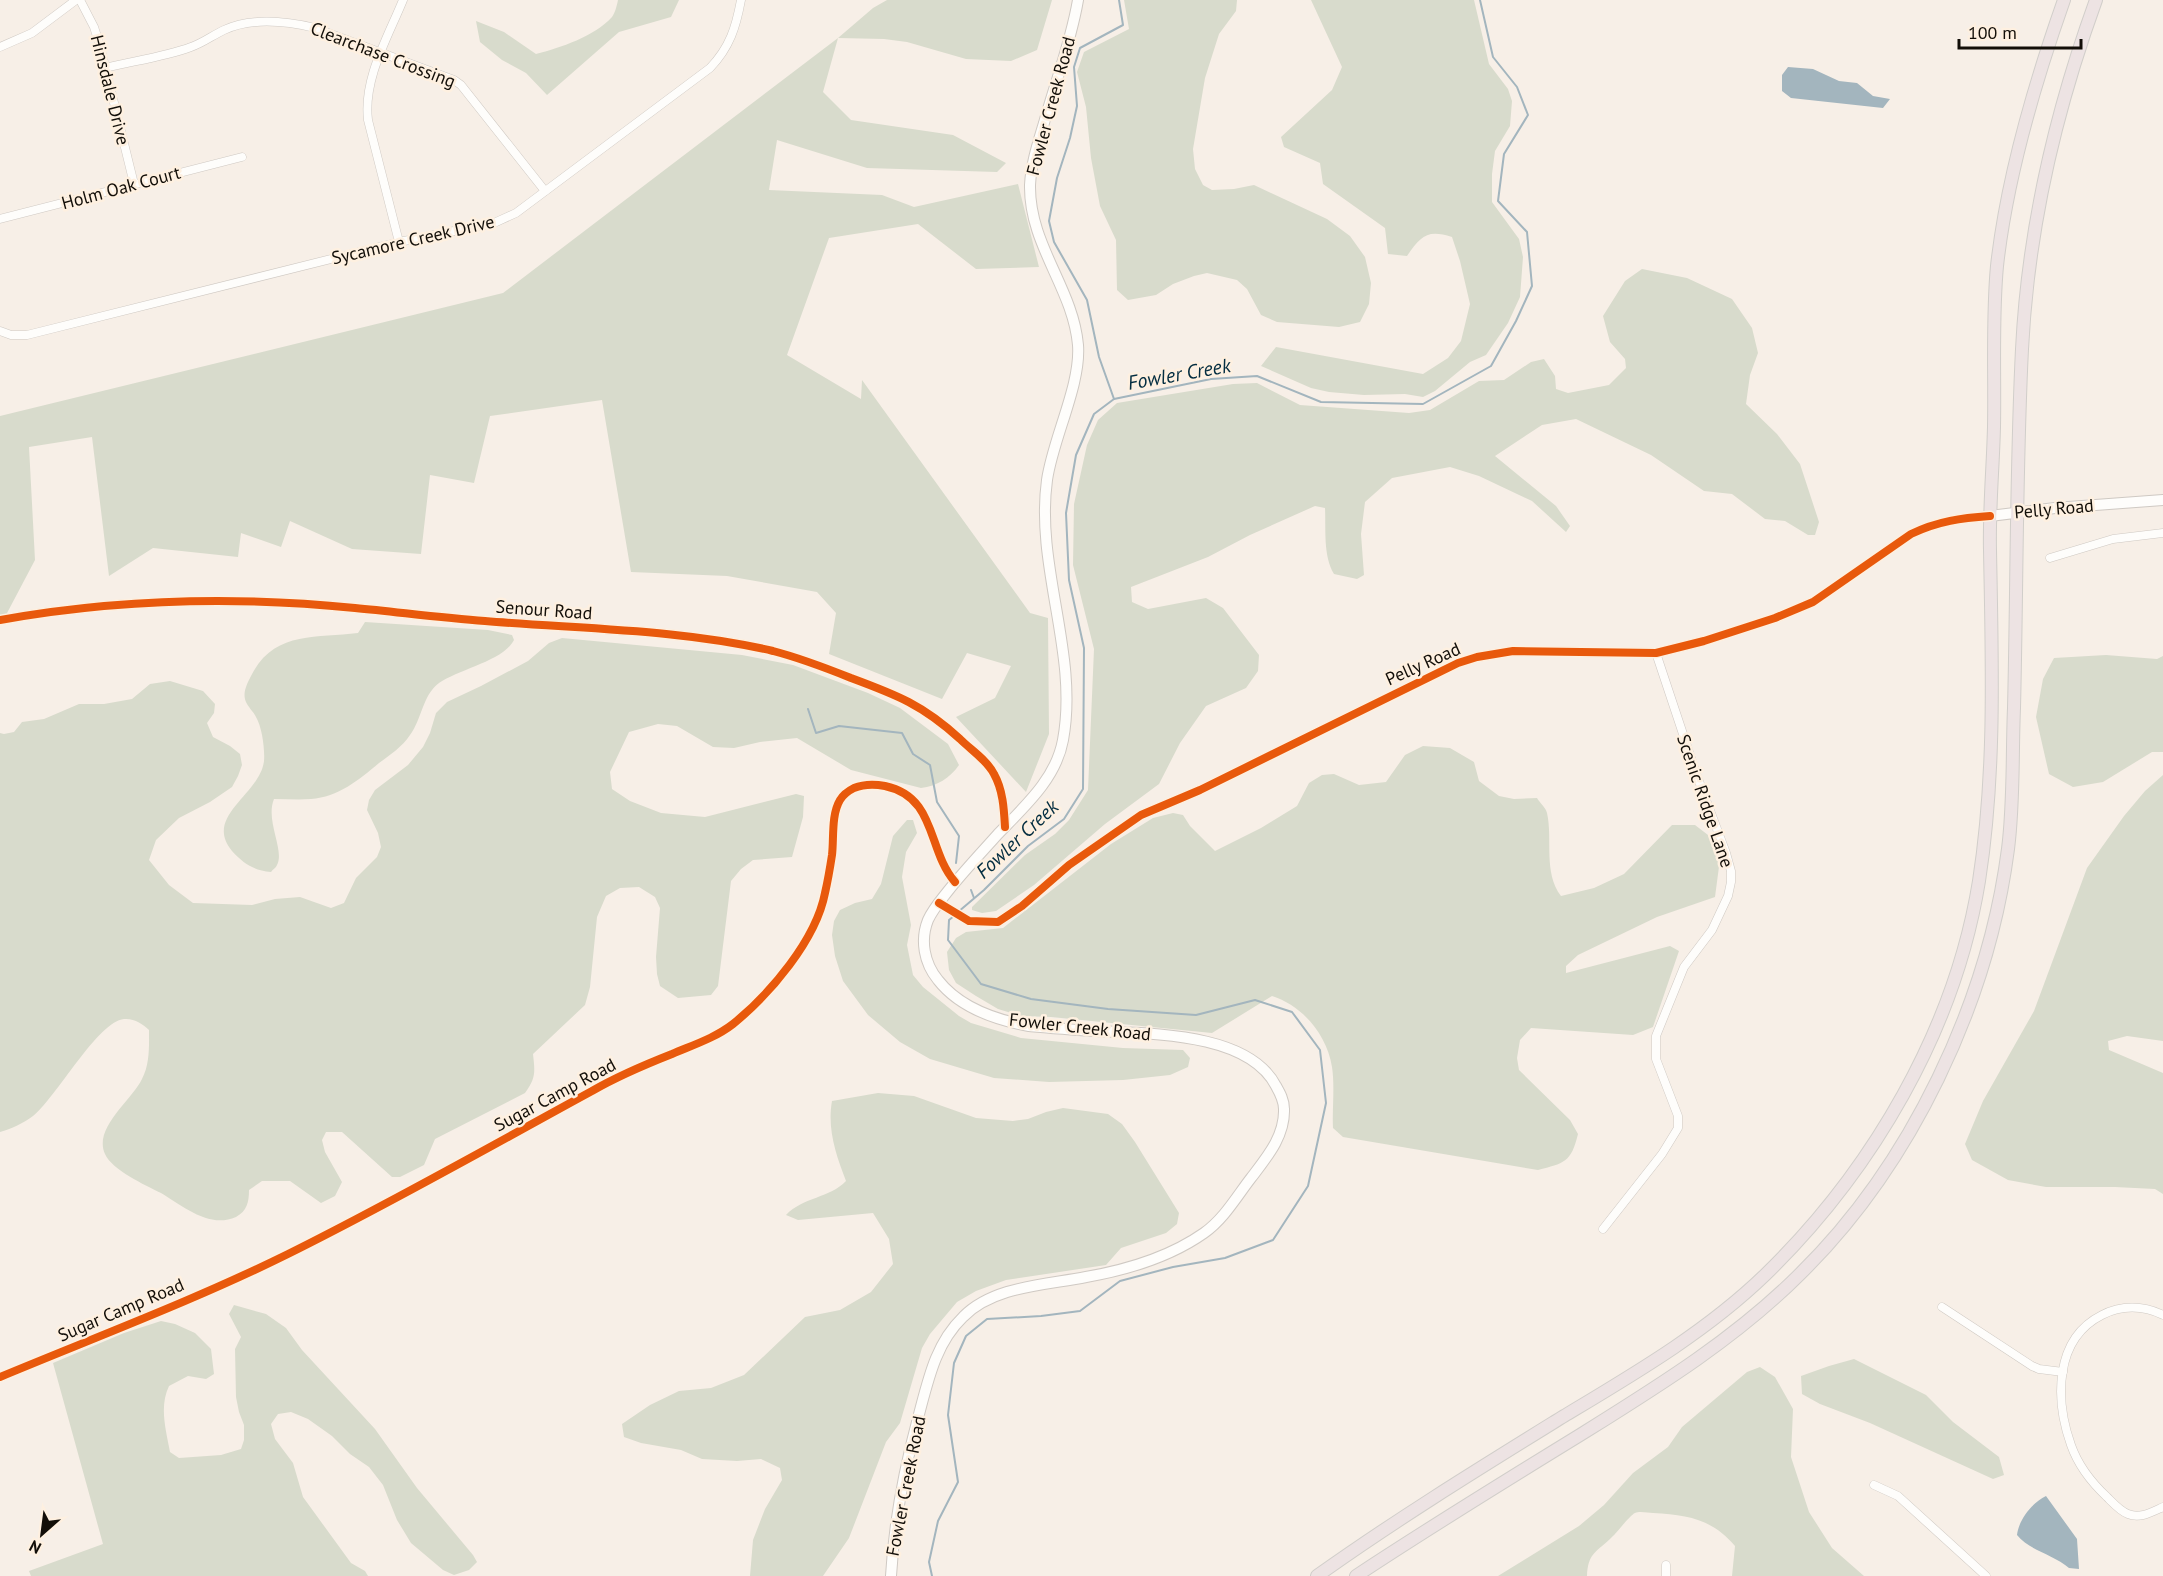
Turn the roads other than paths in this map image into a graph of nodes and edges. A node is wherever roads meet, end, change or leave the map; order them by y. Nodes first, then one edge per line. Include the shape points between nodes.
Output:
1 (78, 0) edge
2 (403, 0) edge
3 (741, 0) edge
4 (1078, 0) edge
5 (2064, 0) edge
6 (2096, 0) edge
7 (0, 47) edge
8 (382, 54) junction
9 (105, 68) junction
10 (242, 157) dead end
11 (134, 184) junction
12 (545, 191) junction
13 (0, 219) edge
14 (399, 242) junction
15 (0, 331) edge
16 (2163, 501) edge
17 (2017, 512) junction
18 (1990, 516) junction
19 (2163, 533) edge
20 (2050, 558) dead end
21 (0, 620) edge
22 (1656, 653) junction
23 (1005, 827) junction
24 (955, 882) junction
25 (939, 903) junction
26 (1603, 1228) dead end
27 (1942, 1307) dead end
28 (2163, 1315) edge
29 (2063, 1372) junction
30 (0, 1377) edge
31 (1874, 1485) dead end
32 (2163, 1507) edge
33 (1665, 1565) dead end
34 (891, 1576) edge
35 (1317, 1576) edge
36 (1356, 1576) edge
37 (1666, 1576) edge
38 (1986, 1576) edge

1 - 7 street via 32,33
1 - 9 street, Hinsdale Drive via 94,27
2 - 8 street
3 - 12 street, Sycamore Creek Drive via 733,35 711,68
4 - 23 main road, Fowler Creek Road via 1035,154 1030,186 1033,220 1070,309 1078,347 1075,378 1047,480 1045,508 1065,676 1065,725 1059,755 1049,776
5 - 18 main road via 2029,111 2011,183 1997,268
6 - 17 main road via 2053,137 2037,210 2022,348
8 - 9 street, Clearchase Crossing via 315,28 259,22 226,29 191,48
8 - 12 street, Clearchase Crossing via 461,85
8 - 14 street via 370,83 368,120
9 - 11 street, Hinsdale Drive
10 - 11 street, Holm Oak Court
11 - 13 street, Holm Oak Court
12 - 14 street, Sycamore Creek Drive via 516,213 494,223
14 - 15 street, Sycamore Creek Drive via 27,335
16 - 17 main road, Pelly Road
17 - 18 main road, Pelly Road
17 - 36 main road via 2010,814 2002,884 1984,966 1971,1004 1904,1139 1881,1175 1804,1271 1736,1331 1679,1373
18 - 22 street, Pelly Road via 1949,519 1929,525 1813,602 1747,627
18 - 35 main road via 1991,764 1978,886 1959,962 1941,1013 1911,1080 1881,1132 1834,1200 1787,1254 1682,1343 1387,1527
19 - 20 street via 2113,539
21 - 23 street, Senour Road via 145,602 233,601 662,633 752,647 818,665 891,693 927,712 993,772 1000,787
22 - 25 street, Pelly Road via 1513,651 1458,663 1141,815 998,922 969,921
22 - 26 street, Scenic Ridge Lane via 1728,858 1731,882 1712,930 1684,967 1656,1036 1656,1059 1678,1116 1678,1128
23 - 24 main road, Fowler Creek Road
24 - 25 main road, Fowler Creek Road
24 - 30 street, Sugar Camp Road via 942,863 928,821 909,797 877,785 851,789 839,801 824,898 811,928 778,981 723,1031 616,1078 287,1254
25 - 34 main road, Fowler Creek Road via 927,922 926,956 932,972 958,999 1009,1022 1029,1026 1190,1038 1230,1050 1260,1066 1273,1079 1284,1114 1278,1140 1268,1156 1222,1216 1203,1234 1128,1268 994,1297 975,1306 953,1327 932,1366 908,1457 893,1536
27 - 29 street via 2032,1366
28 - 29 street via 2129,1307 2091,1321 2073,1340
29 - 32 street via 2062,1407 2071,1446 2091,1480 2127,1514 2137,1516
31 - 38 street via 1898,1496
33 - 37 street

